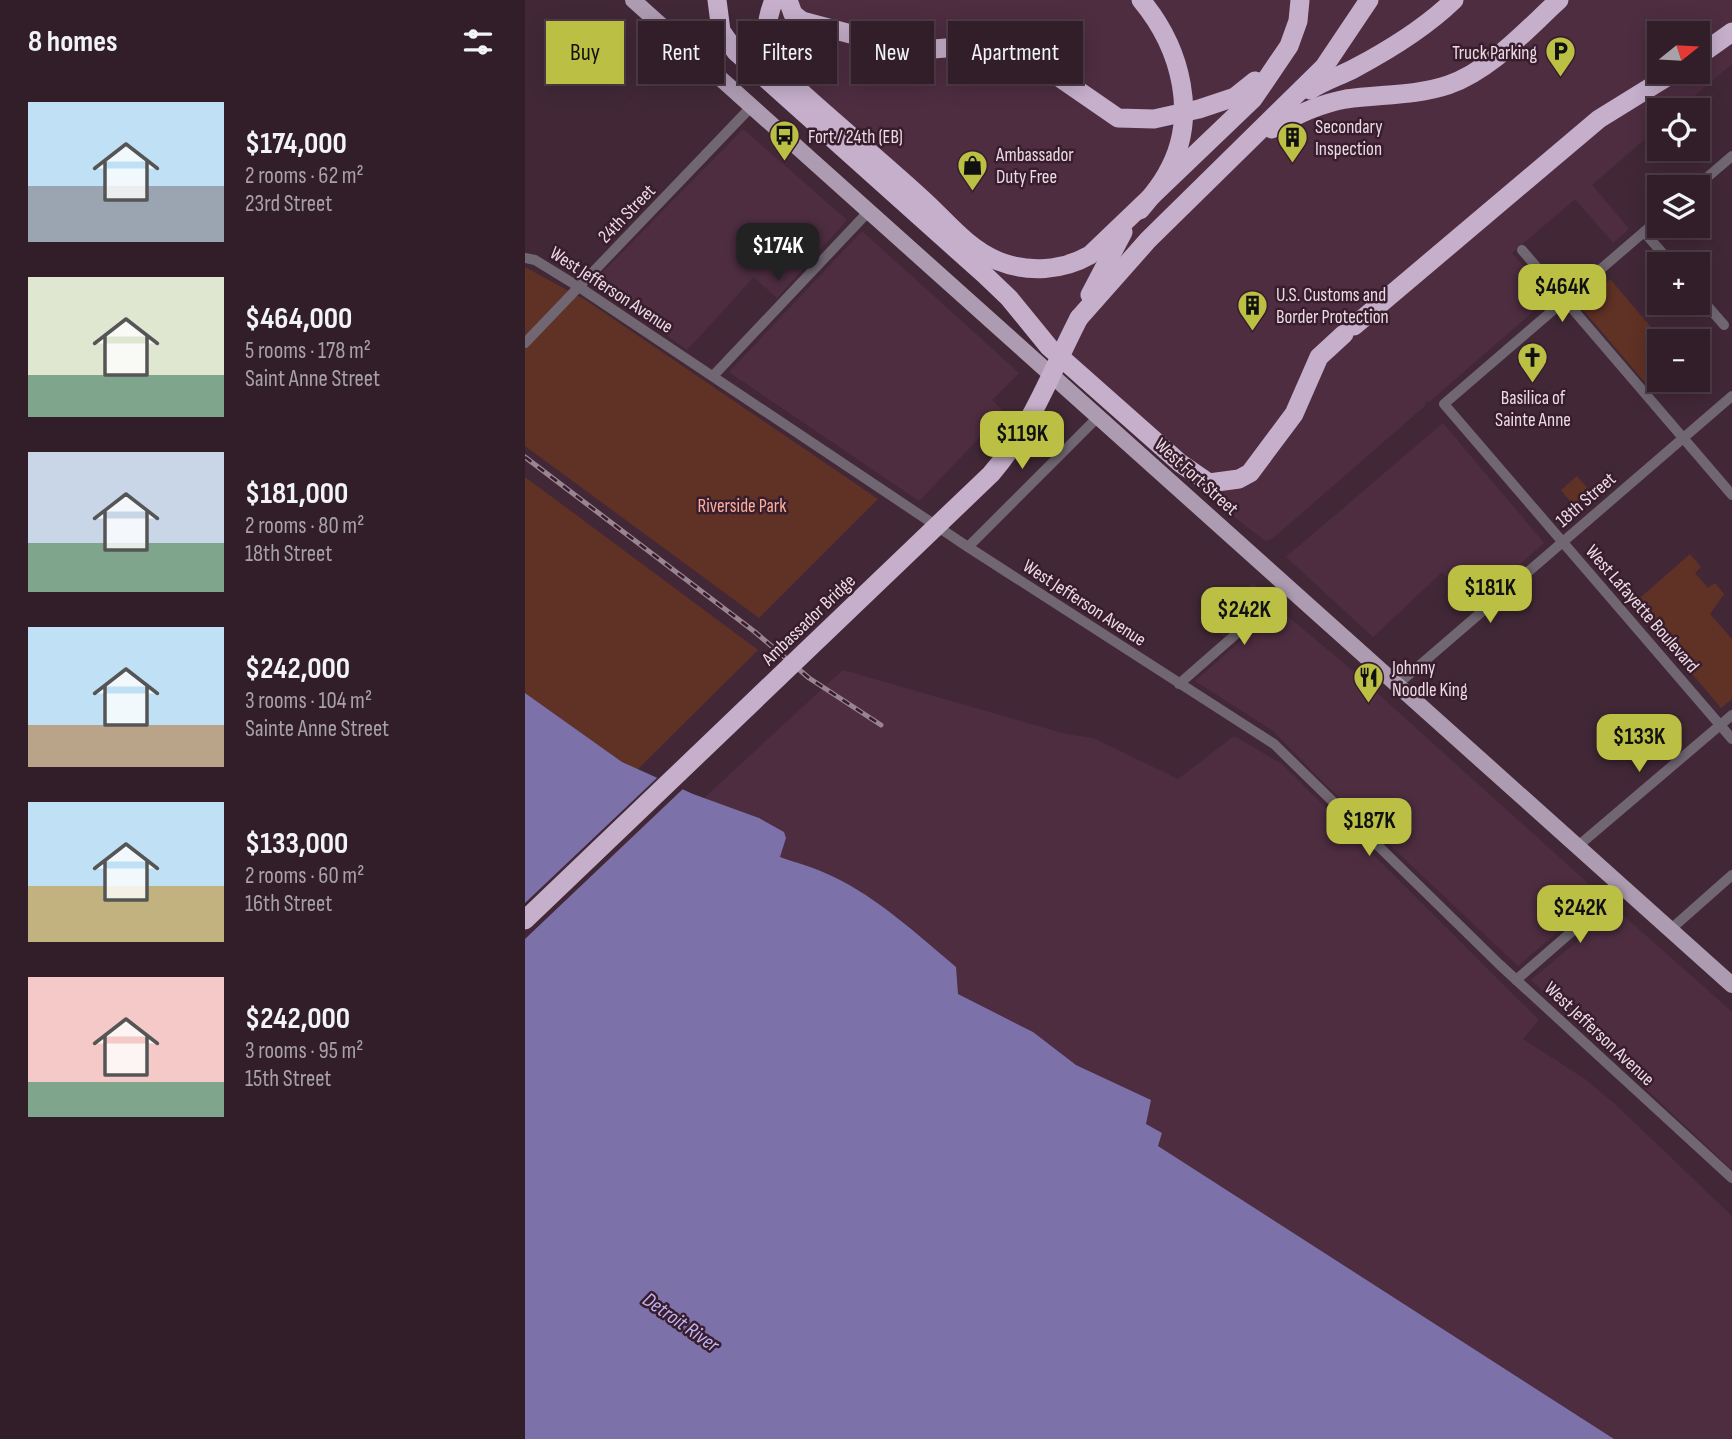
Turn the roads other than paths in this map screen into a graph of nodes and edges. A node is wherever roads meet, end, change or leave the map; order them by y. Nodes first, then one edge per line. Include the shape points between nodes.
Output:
1 (633, 0) edge
2 (717, 0) edge
3 (774, 0) edge
4 (788, 0) edge
5 (1126, 0) edge
6 (1141, 0) edge
7 (1369, 0) edge
8 (1454, 0) edge
9 (1559, 0) edge
10 (1299, 2) edge
11 (1732, 32) edge
12 (1710, 48) edge
13 (1283, 58) junction
14 (1656, 84) edge
15 (752, 106) junction
16 (1283, 107) junction
17 (1241, 149) junction
18 (1732, 156) edge
19 (1723, 164) junction
20 (1732, 174) edge
21 (1710, 175) edge
22 (1140, 210) junction
23 (869, 211) junction
24 (1647, 229) edge
25 (1644, 232) junction
26 (1521, 250) dead end
27 (1662, 252) edge
28 (525, 258) edge
29 (579, 287) junction
30 (1565, 300) junction
31 (1710, 309) edge
32 (1079, 318) junction
33 (1724, 325) dead end
34 (525, 344) edge
35 (713, 376) junction
36 (1732, 396) edge
37 (1099, 416) junction
38 (1683, 438) junction
39 (1732, 495) edge
40 (1563, 542) junction
41 (968, 547) junction
42 (1290, 587) junction
43 (1179, 684) junction
44 (1398, 684) junction
45 (1732, 715) edge
46 (1720, 725) junction
47 (1732, 739) edge
48 (1578, 846) junction
49 (1732, 875) edge
50 (1623, 887) junction
51 (525, 920) edge
52 (1671, 929) junction
53 (1516, 980) junction
54 (1732, 985) edge
55 (1732, 1178) edge

1 - 15 main road, West Fort Street
2 - 14 highway via 721,31 736,52 985,275 1049,347 1180,463 1209,483 1247,476 1294,414 1319,357 1349,330 1599,119
3 - 13 highway via 767,42 781,74 967,242 1000,262 1031,269 1072,264 1102,245 1253,99
4 - 13 highway via 803,21 874,42 933,49 972,46 1047,69 1118,118 1154,119 1235,97
5 - 22 highway, bridge via 1159,44 1174,102 1168,151
6 - 22 highway, bridge via 1171,47 1183,108 1174,160
7 - 16 highway via 1324,67
8 - 16 highway via 1427,25
9 - 17 highway via 1467,76 1436,89 1315,107
10 - 13 highway via 1295,32
11 - 12 highway
15 - 23 main road, West Fort Street
15 - 29 street, 24th Street
16 - 17 highway
17 - 32 highway via 1148,240
18 - 19 street
19 - 20 street
19 - 21 street
22 - 32 highway
23 - 35 street
23 - 37 main road, West Fort Street
24 - 25 street
25 - 27 street
25 - 30 street
26 - 30 street
28 - 29 street, West Jefferson Avenue
29 - 34 street, 24th Street
29 - 35 street, West Jefferson Avenue
30 - 38 street
30 - 40 street, West Lafayette Boulevard via 1444,404
31 - 33 street
32 - 51 highway, Ambassador Bridge, bridge via 1032,417 991,474
35 - 41 street, West Jefferson Avenue
36 - 38 street, 18th Street
37 - 41 street
37 - 42 main road, West Fort Street
38 - 39 street
38 - 40 street, 18th Street
40 - 44 street, 18th Street
40 - 46 street, West Lafayette Boulevard
41 - 43 street, West Jefferson Avenue
42 - 43 street
42 - 44 main road, West Fort Street
43 - 53 street, West Jefferson Avenue via 1274,744
44 - 48 main road, West Fort Street
45 - 46 street
46 - 47 street, West Lafayette Boulevard
46 - 48 street
48 - 50 main road, West Fort Street
49 - 52 street
50 - 52 main road, West Fort Street
50 - 53 street
52 - 54 main road, West Fort Street
53 - 55 street, West Jefferson Avenue

